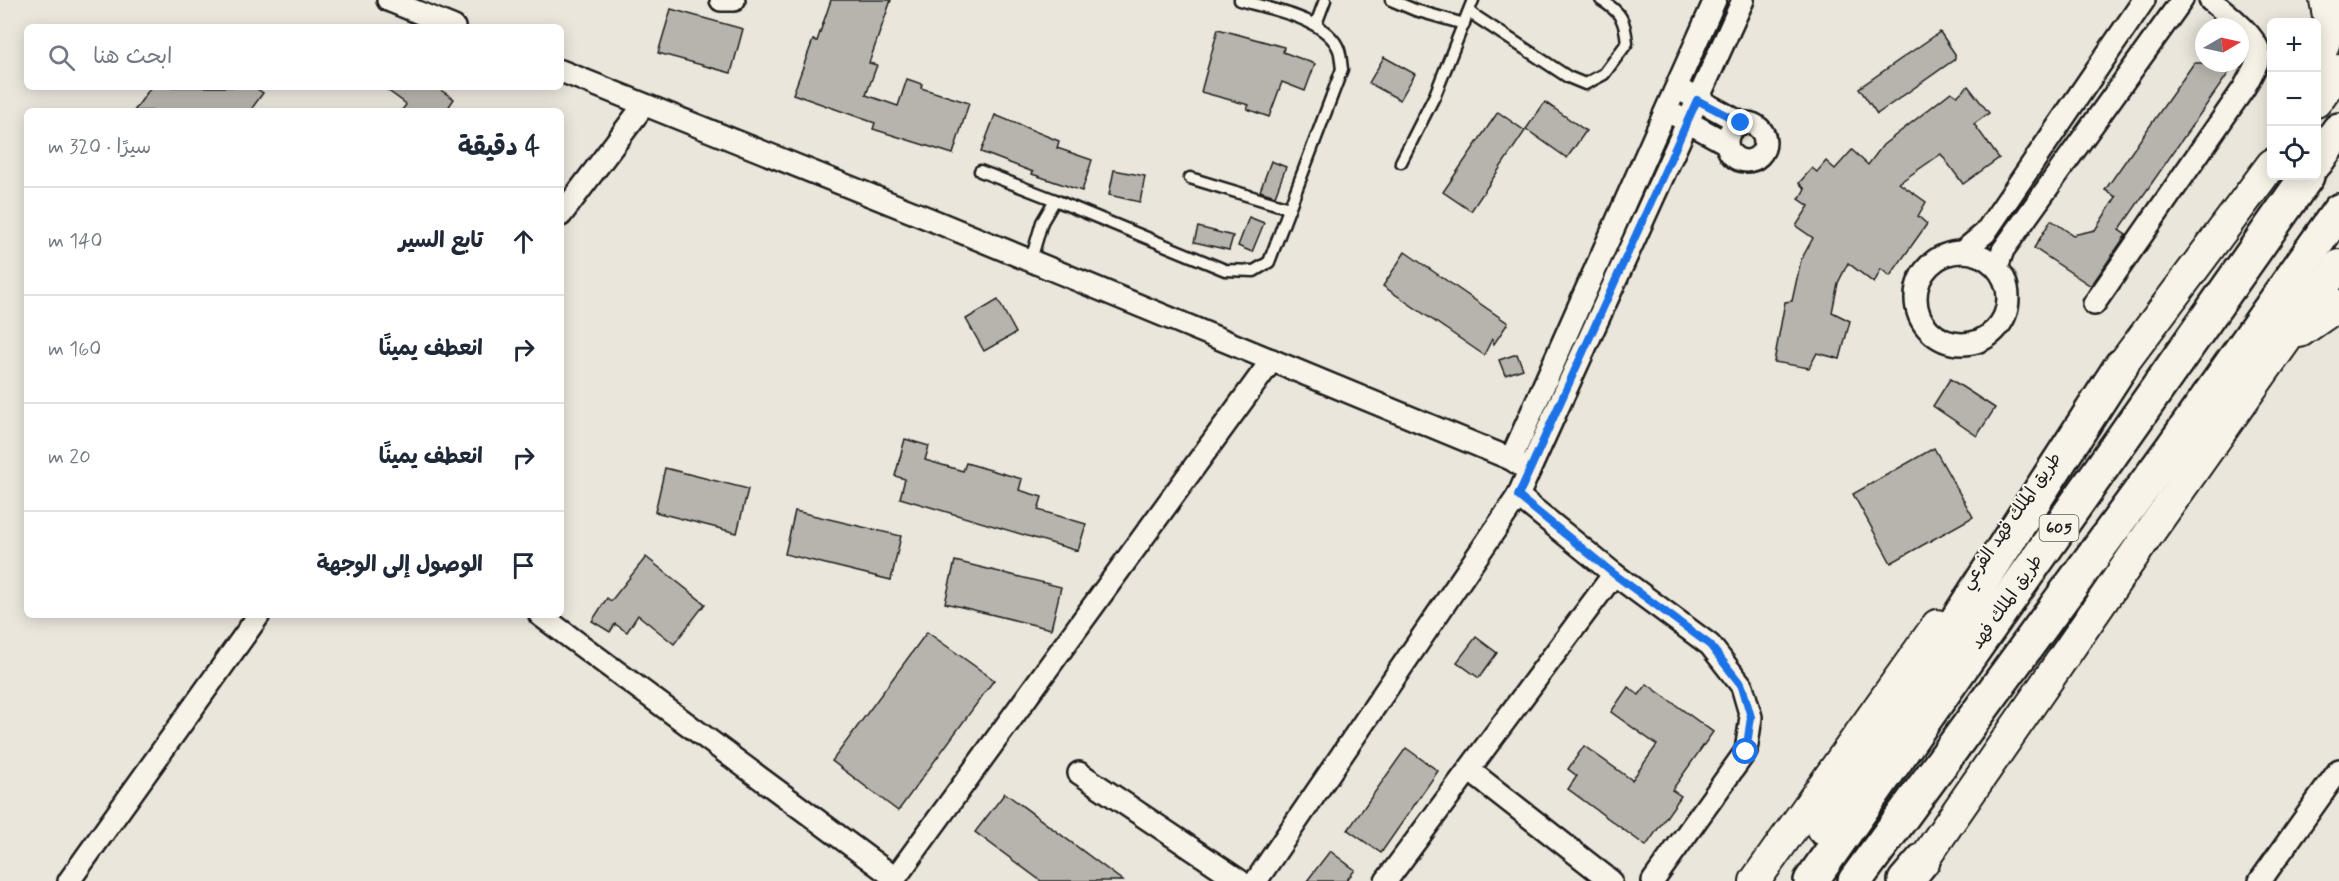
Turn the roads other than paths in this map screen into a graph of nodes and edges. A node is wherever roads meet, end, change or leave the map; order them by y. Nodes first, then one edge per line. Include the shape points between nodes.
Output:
1 (388, 0) edge
2 (721, 0) edge
3 (734, 0) edge
4 (1240, 0) edge
5 (1325, 0) edge
6 (1391, 0) edge
7 (1473, 0) edge
8 (1601, 0) edge
9 (1716, 0) edge
10 (2144, 0) edge
11 (2182, 0) edge
12 (2189, 0) edge
13 (2210, 0) edge
14 (2325, 0) edge
15 (1741, 1) edge
16 (1469, 12) junction
17 (2215, 18) edge
18 (2234, 18) edge
19 (447, 24) edge
20 (1316, 24) junction
21 (1464, 24) junction
22 (2123, 32) junction
23 (2249, 35) edge
24 (2148, 50) junction
25 (2321, 53) edge
26 (2339, 70) edge
27 (564, 72) edge
28 (1677, 87) junction
29 (2321, 95) edge
30 (1697, 100) junction
31 (644, 105) junction
32 (1666, 111) junction
33 (1688, 120) junction
34 (1741, 123) junction
35 (2339, 130) edge
36 (1726, 143) junction
37 (2046, 145) junction
38 (2321, 155) edge
39 (1401, 162) dead end
40 (2067, 162) junction
41 (2267, 169) edge
42 (980, 171) dead end
43 (1190, 178) dead end
44 (2304, 180) edge
45 (1055, 200) junction
46 (1289, 208) junction
47 (564, 211) edge
48 (2339, 211) edge
49 (1962, 252) junction
50 (1031, 260) junction
51 (2339, 265) edge
52 (1997, 267) junction
53 (2094, 304) dead end
54 (2339, 305) edge
55 (2286, 342) junction
56 (1272, 360) junction
57 (2121, 366) junction
58 (1511, 459) junction
59 (1529, 471) junction
60 (1518, 496) junction
61 (1614, 574) junction
62 (258, 618) edge
63 (544, 618) edge
64 (1469, 770) junction
65 (2339, 770) edge
66 (1079, 772) dead end
67 (1912, 874) edge
68 (894, 879) edge
69 (69, 881) edge
70 (1240, 881) edge
71 (1256, 881) edge
72 (1386, 881) edge
73 (1611, 881) edge
74 (1653, 881) edge
75 (1755, 881) edge
76 (1788, 881) edge
77 (1811, 881) edge
78 (1855, 881) edge
79 (2260, 881) edge

1 - 19 street
2 - 3 street
4 - 20 lane
5 - 20 lane
6 - 21 lane
7 - 16 lane
8 - 16 lane via 1615,9 1625,24 1627,43 1604,74 1585,84 1568,77
9 - 28 street
10 - 22 street
11 - 24 street
12 - 17 street
13 - 18 street
14 - 25 main road via 2330,26
15 - 30 street
16 - 21 lane
20 - 46 lane via 1340,51 1342,69
21 - 39 lane via 1435,95
22 - 24 street
22 - 37 street
23 - 53 street via 2256,40 2259,54 2244,88
24 - 40 street
26 - 29 main road
27 - 31 street
28 - 30 street
28 - 32 street
30 - 33 street
30 - 34 street
31 - 47 street
31 - 50 street
32 - 33 street
32 - 58 street
33 - 36 street
33 - 59 street
34 - 36 street via 1730,130
34 - 36 street via 1754,124 1764,134 1762,154 1750,161 1740,161
35 - 38 highway
37 - 40 street
37 - 49 street via 1985,233
40 - 52 street via 2003,250
41 - 57 main road, طريق الملك فهد الفرعي
42 - 45 lane
43 - 46 lane
44 - 77 highway, طريق الملك فهد / 605
45 - 46 lane via 1225,270 1254,271 1269,262
45 - 50 lane via 1042,222
48 - 78 highway, 605 via 2172,448
49 - 52 street via 1979,255
49 - 52 street via 1936,260 1917,286 1915,298 1921,319 1927,329 1945,342 1978,342 2003,320 2007,287
50 - 56 street
51 - 55 main road
54 - 55 main road
55 - 67 main road
56 - 58 street
56 - 68 street
57 - 75 main road, طريق الملك فهد الفرعي
57 - 76 highway
58 - 59 street
59 - 60 street
60 - 61 street
60 - 71 street
61 - 64 street
61 - 74 street via 1710,645 1742,686 1751,717 1746,752
62 - 69 street
63 - 68 street
64 - 72 street
64 - 73 street
65 - 79 street
66 - 70 street

